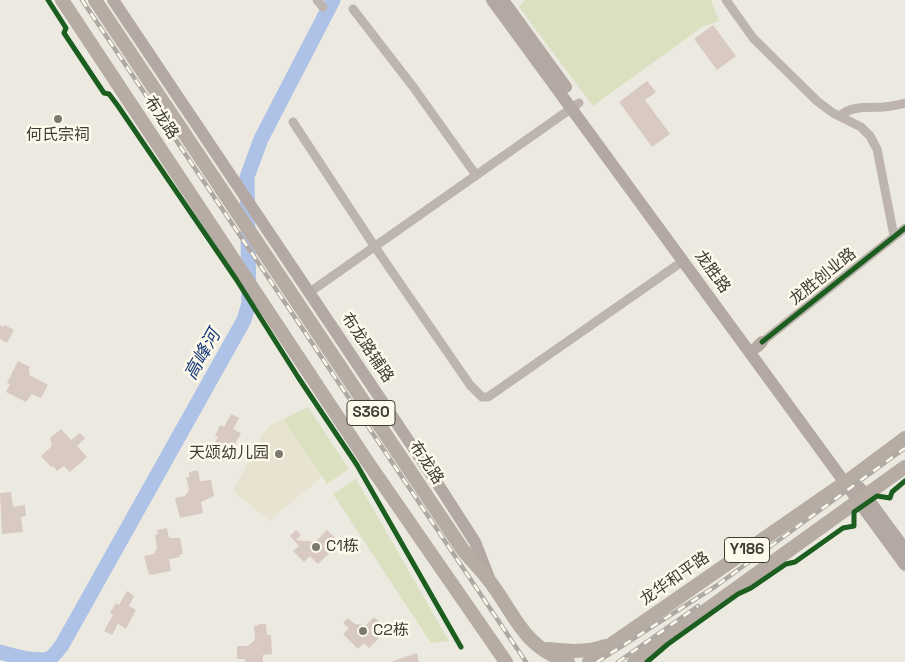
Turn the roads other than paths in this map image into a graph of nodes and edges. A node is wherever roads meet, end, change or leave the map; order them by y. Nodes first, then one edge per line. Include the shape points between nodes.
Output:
1 (62, 0) edge
2 (95, 0) edge
3 (113, 0) edge
4 (492, 0) edge
5 (503, 0) edge
6 (726, 0) edge
7 (353, 9) dead end
8 (905, 103) edge
9 (575, 106) junction
10 (840, 116) junction
11 (293, 122) dead end
12 (476, 175) junction
13 (905, 228) edge
14 (894, 236) junction
15 (375, 247) junction
16 (683, 261) junction
17 (310, 292) junction
18 (759, 344) junction
19 (905, 438) edge
20 (905, 467) edge
21 (849, 479) junction
22 (862, 498) junction
23 (905, 549) edge
24 (905, 565) edge
25 (491, 582) junction
26 (613, 643) junction
27 (538, 647) junction
28 (645, 657) edge
29 (505, 661) edge
30 (568, 662) edge
31 (589, 662) edge
32 (634, 662) edge

1 - 29 main road, 布龙路 / S360 via 369,464
2 - 25 main road, 布龙路 / S360 via 463,550
3 - 17 main road, 布龙路辅路
4 - 9 main road, 龙胜路
5 - 9 main road, 龙胜路
6 - 10 street via 766,52 823,106
7 - 12 street
8 - 10 street via 860,108
9 - 12 street
9 - 16 main road, 龙胜路
9 - 18 main road, 龙胜路
10 - 14 street via 861,127 874,143
11 - 15 street
12 - 15 street
13 - 14 street, 龙胜创业路
14 - 18 street, 龙胜创业路
15 - 16 street via 470,385 482,397 488,397
15 - 17 street
16 - 21 main road, 龙胜路
17 - 25 main road, 布龙路辅路 via 475,542
18 - 21 main road, 龙胜路
19 - 21 main road, 龙华和平路 / Y186
20 - 22 main road, Y186
21 - 22 main road, 龙胜路
21 - 26 main road, 龙华和平路 / Y186
22 - 23 main road, 龙胜路
22 - 24 main road, 龙胜路
22 - 28 main road, Y186
25 - 27 main road, 布龙路 / S360 via 526,635
26 - 27 main road via 579,651
26 - 31 main road, 龙华和平路 / Y186
27 - 30 main road, 布龙路 / S360
28 - 32 main road, Y186

